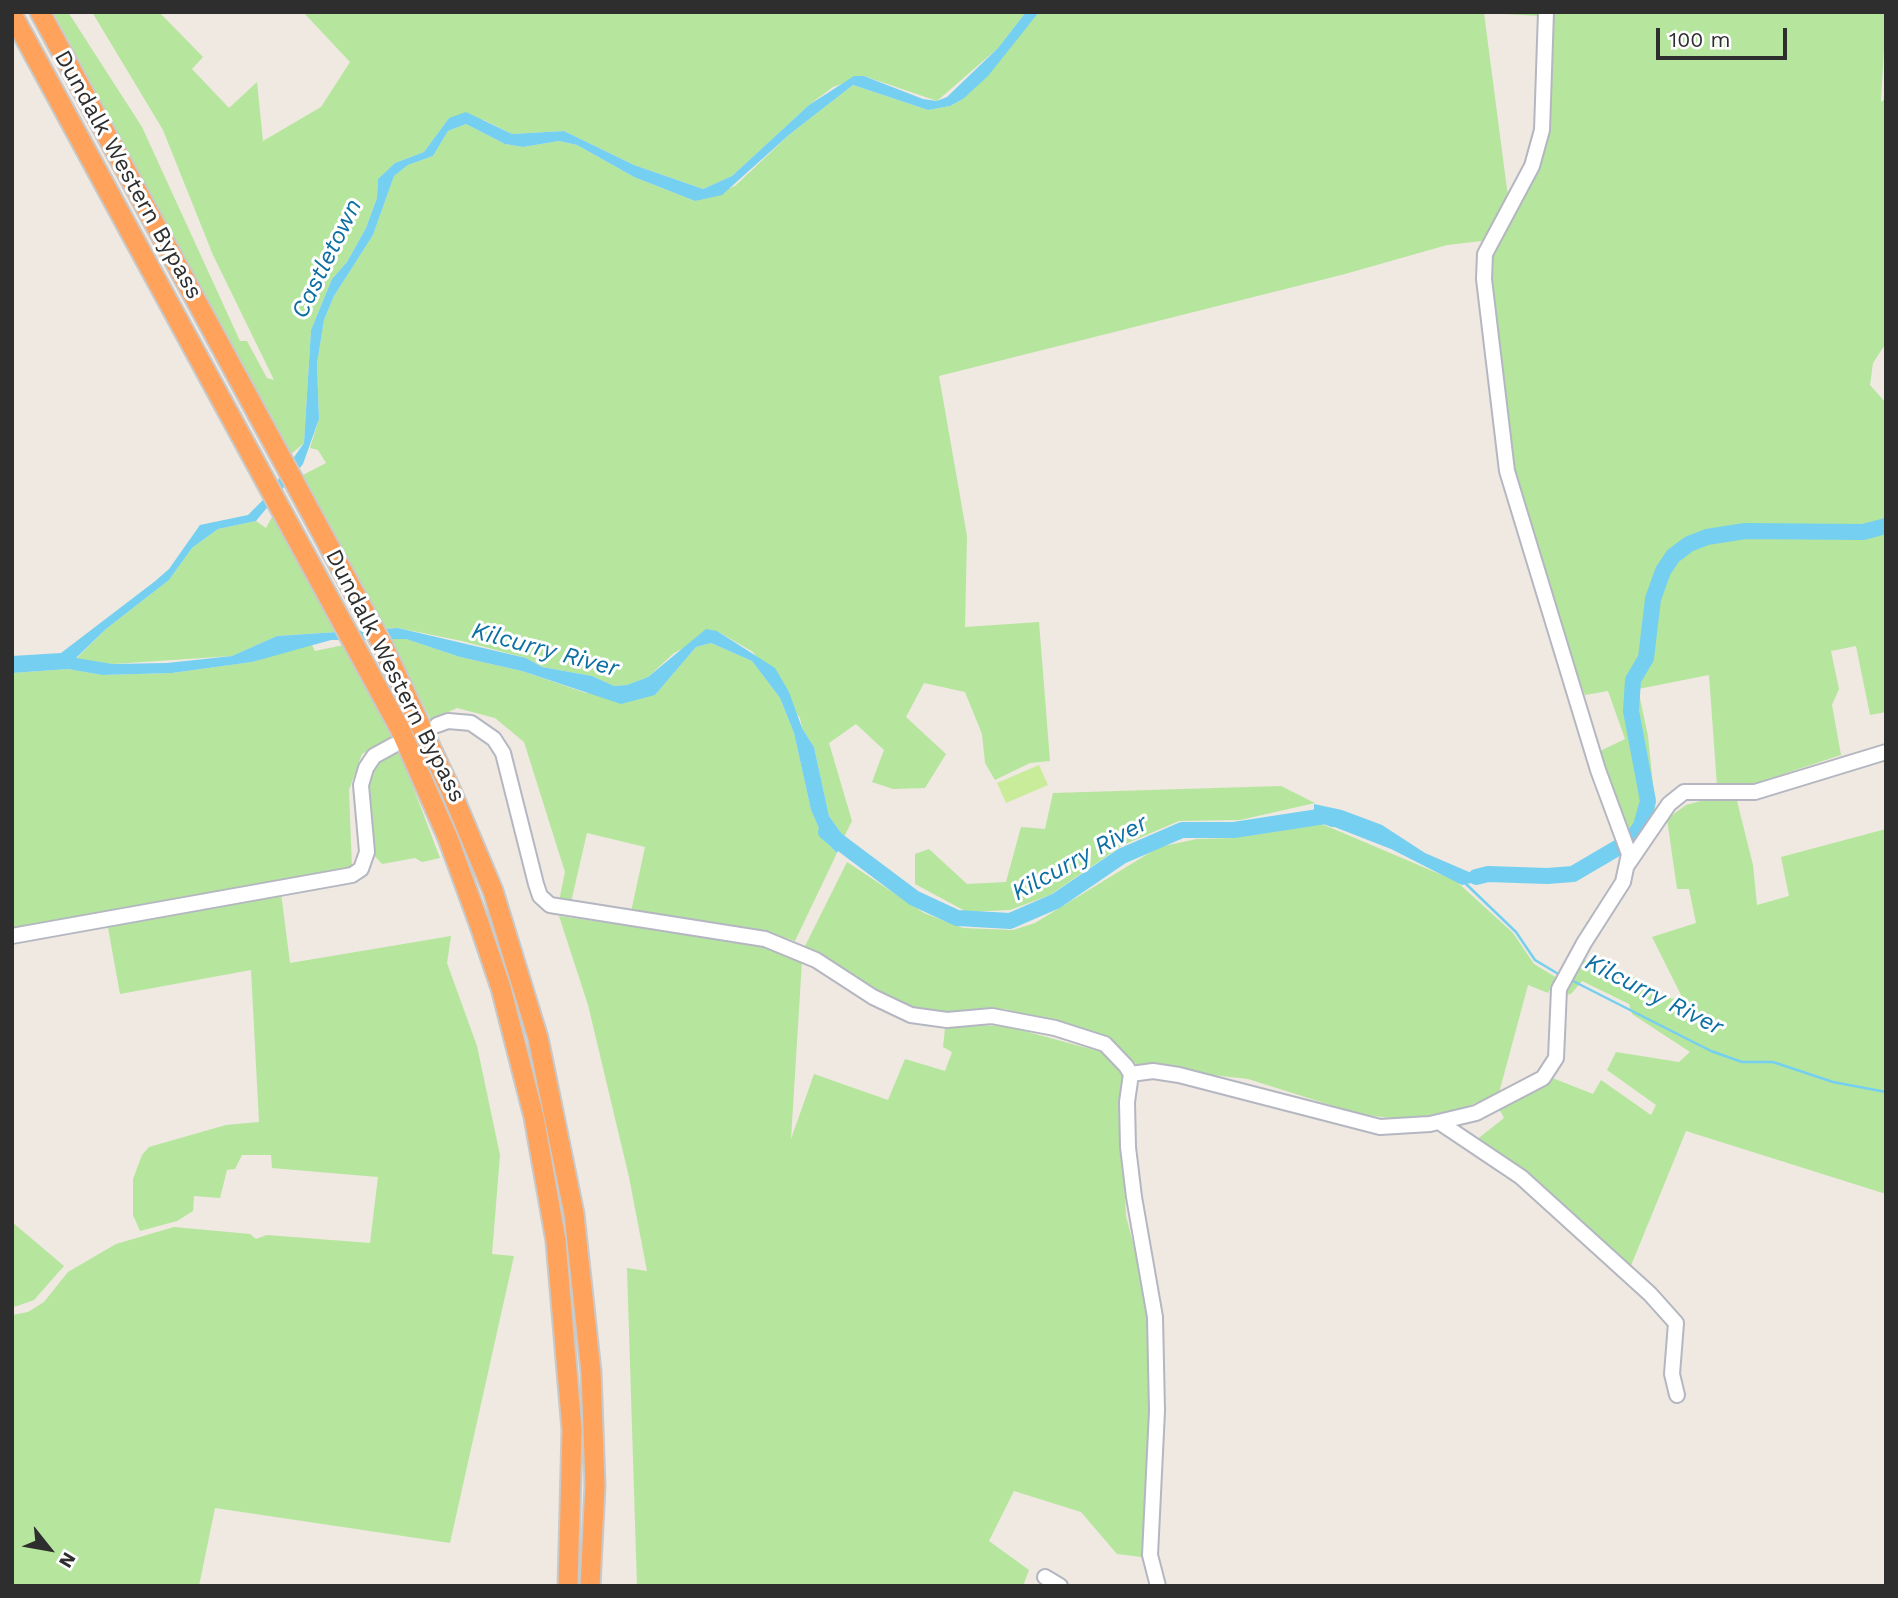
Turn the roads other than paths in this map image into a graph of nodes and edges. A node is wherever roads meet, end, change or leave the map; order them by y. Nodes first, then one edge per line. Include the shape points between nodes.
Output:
1 (40, 12) edge
2 (1546, 12) edge
3 (12, 14) edge
4 (437, 725) dead end
5 (394, 745) dead end
6 (1886, 752) edge
7 (1628, 859) junction
8 (12, 936) edge
9 (1131, 1074) junction
10 (1438, 1122) junction
11 (1677, 1395) dead end
12 (1045, 1577) dead end
13 (568, 1586) edge
14 (590, 1586) edge
15 (1060, 1586) edge
16 (1158, 1586) edge

1 - 14 highway, Dundalk Western Bypass via 368,616 493,891 550,1090 574,1214 586,1302 595,1486
2 - 7 street via 1542,130 1532,166 1485,254 1484,279 1507,471
3 - 13 highway, Dundalk Western Bypass via 400,729 448,838 501,988 534,1117 556,1241 569,1366 572,1494
4 - 9 street via 471,723 494,739 503,753 540,896 558,906 765,939 816,960 911,1015 947,1020 992,1016 1055,1028 1105,1044
5 - 8 street via 374,756 363,777 368,852 365,863 352,874
6 - 7 street via 1755,792 1684,792 1669,804
7 - 10 street via 1623,882 1559,989 1556,1058 1543,1078 1476,1113
9 - 10 street via 1179,1075 1380,1127
9 - 16 street via 1128,1147 1140,1247 1155,1317 1157,1423 1150,1555
10 - 11 street via 1521,1177 1655,1299 1676,1323 1672,1374
12 - 15 street

